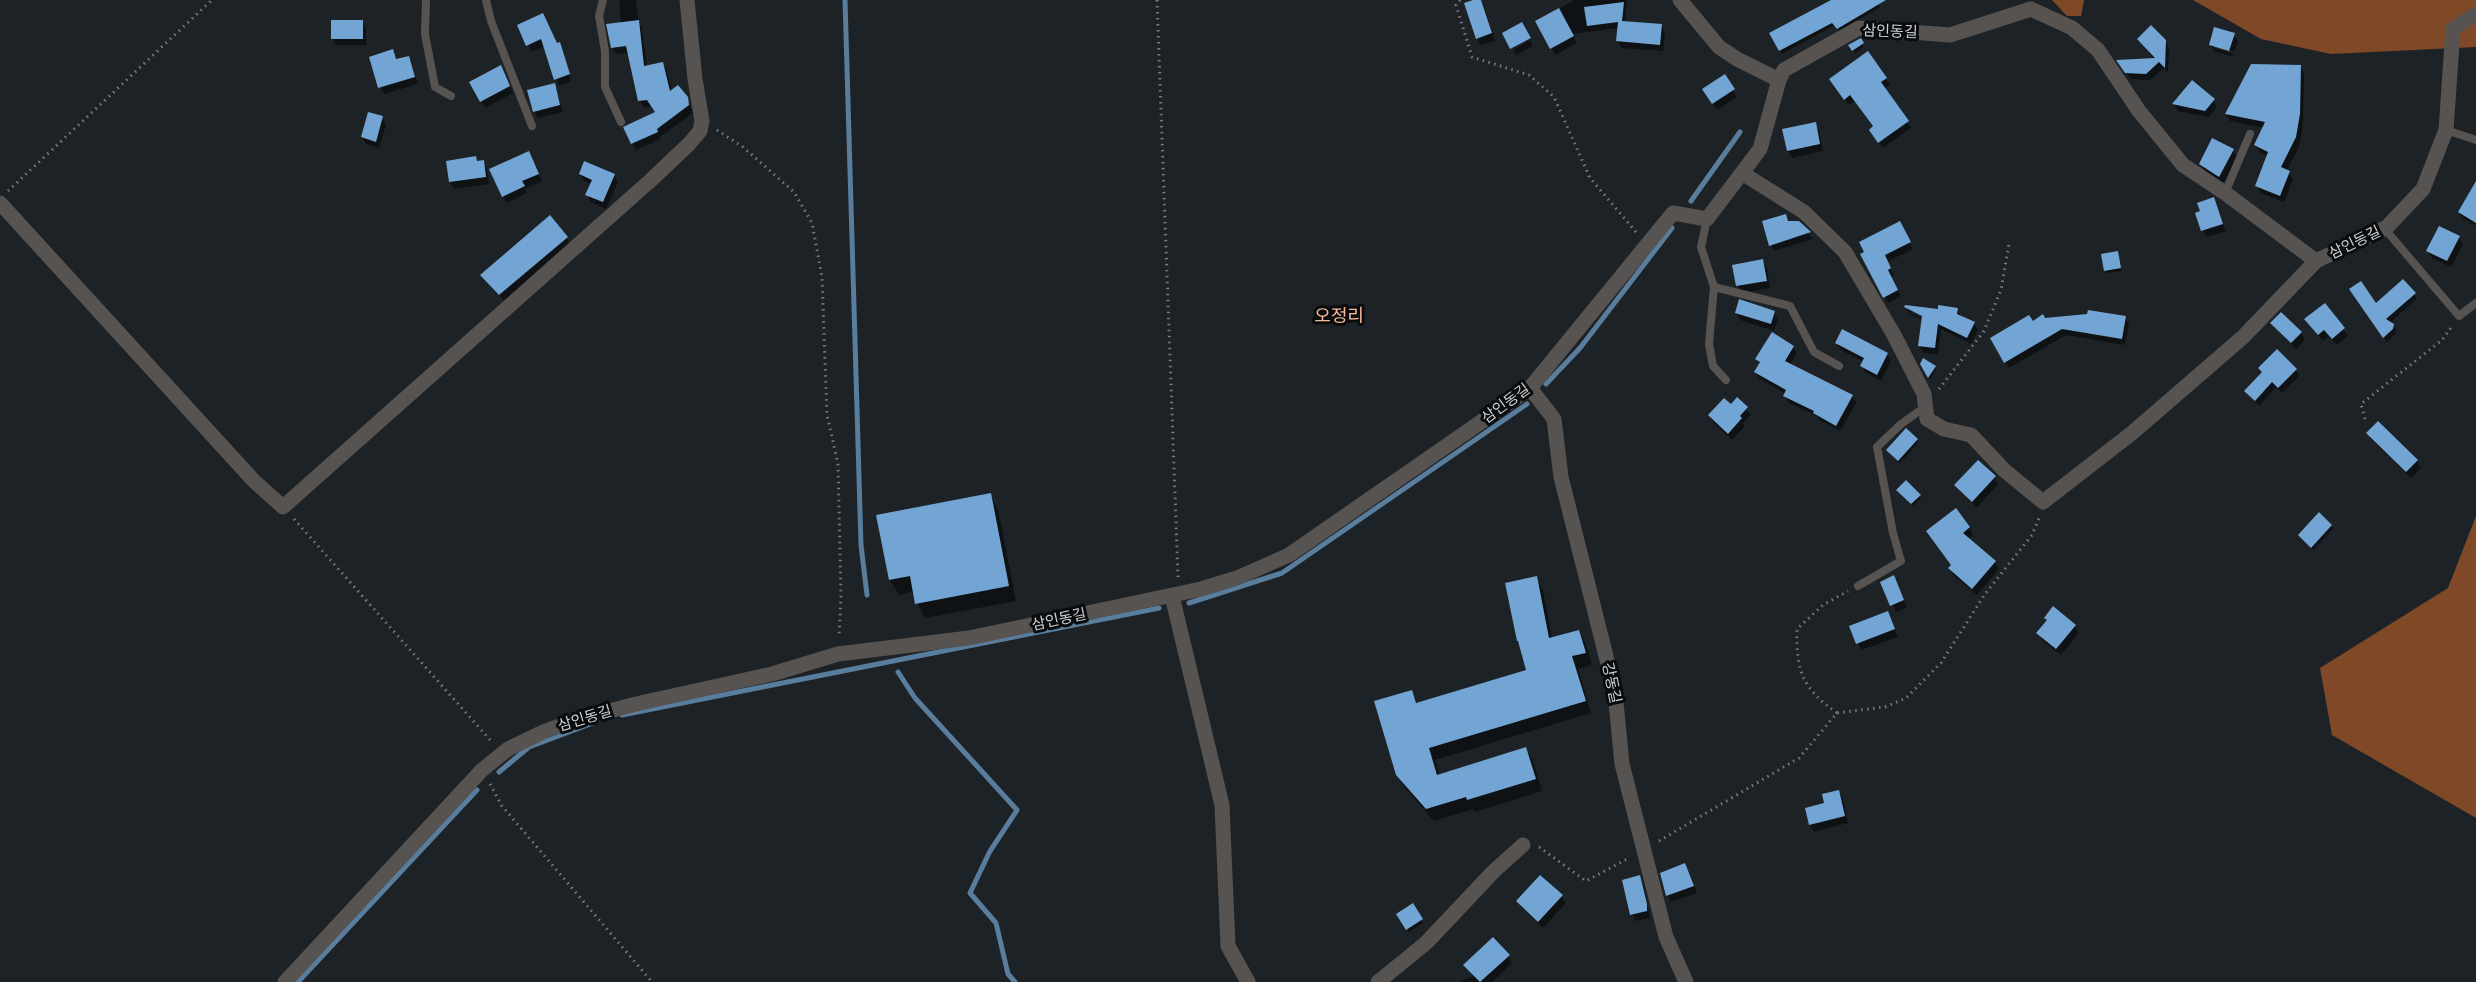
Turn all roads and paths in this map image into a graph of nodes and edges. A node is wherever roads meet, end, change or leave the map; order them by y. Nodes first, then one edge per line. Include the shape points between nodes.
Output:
1 (212, 0) edge
2 (426, 0) edge
3 (486, 0) edge
4 (603, 0) edge
5 (687, 0) edge
6 (1157, 0) edge
7 (1460, 0) edge
8 (1680, 0) edge
9 (2476, 14) edge
10 (1779, 80) junction
11 (452, 96) dead end
12 (702, 121) junction
13 (621, 122) dead end
14 (532, 126) dead end
15 (2446, 130) junction
16 (2250, 134) dead end
17 (2476, 140) edge
18 (1742, 173) junction
19 (2225, 193) junction
20 (0, 198) edge
21 (0, 203) edge
22 (1707, 219) junction
23 (2384, 228) junction
24 (2009, 244) dead end
25 (1647, 245) junction
26 (2316, 261) junction
27 (1714, 287) junction
28 (2476, 303) edge
29 (2459, 316) junction
30 (1839, 366) dead end
31 (1726, 380) dead end
32 (1530, 388) junction
33 (1925, 407) junction
34 (2365, 419) dead end
35 (2046, 500) junction
36 (283, 507) junction
37 (1858, 586) joint
38 (1176, 595) junction
39 (838, 654) junction
40 (1837, 713) junction
41 (502, 753) junction
42 (482, 770) junction
43 (1523, 845) joint
44 (1643, 850) junction
45 (285, 982) edge
46 (652, 982) edge
47 (1248, 982) edge
48 (1378, 982) edge
49 (1686, 982) edge

1 - 20 path
2 - 11 lane via 425,34 435,87
3 - 14 lane
4 - 13 lane via 599,16 605,87
5 - 12 street
6 - 38 path
7 - 25 path via 1456,5 1472,57 1529,75 1554,97 1590,178
8 - 10 street via 1719,47
9 - 15 street, 삼인동길 via 2453,29
10 - 18 street via 1760,149
10 - 19 street, 삼인동길 via 1784,70 1859,28 1950,35 2031,9 2072,28 2098,51 2182,165
12 - 36 street via 700,131 651,180
12 - 39 path via 743,147 794,192 812,223 822,277 827,415 838,464
15 - 17 lane
15 - 23 street, 삼인동길 via 2423,189
16 - 19 lane
18 - 22 street
18 - 33 street via 1804,212 1845,252 1894,335 1923,394
19 - 26 street, 삼인동길
21 - 36 street via 254,481
22 - 25 street, 삼인동길 via 1673,213
22 - 27 lane via 1701,247
23 - 26 street, 삼인동길
23 - 29 lane
24 - 33 path via 2001,290 1984,331
25 - 32 street, 삼인동길
26 - 35 street via 2243,337 2132,433
27 - 30 lane via 1790,306 1814,352
27 - 31 lane via 1709,344 1713,366
28 - 29 lane
29 - 34 path via 2442,340 2361,404
32 - 38 street, 삼인동길 via 1289,555 1237,578
32 - 44 street, 강동길 via 1554,419 1561,477 1615,692 1622,764
33 - 35 street via 1927,419 1944,429 1971,435 2004,470 2043,502
33 - 37 lane via 1877,447 1902,561
35 - 40 path via 2032,535 1985,594 1941,663 1906,698 1885,707
36 - 41 path
37 - 40 path via 1823,605 1797,629 1796,654 1805,683
38 - 39 street, 삼인동길 via 969,638
38 - 47 street via 1222,804 1228,946
39 - 41 street, 삼인동길 via 772,674 576,720
40 - 44 path via 1799,758
41 - 42 street, 삼인동길
42 - 45 street, 삼인동길
42 - 46 path via 502,806
43 - 44 path via 1542,847 1586,881
43 - 48 street via 1426,943
44 - 49 street, 강동길 via 1666,937

